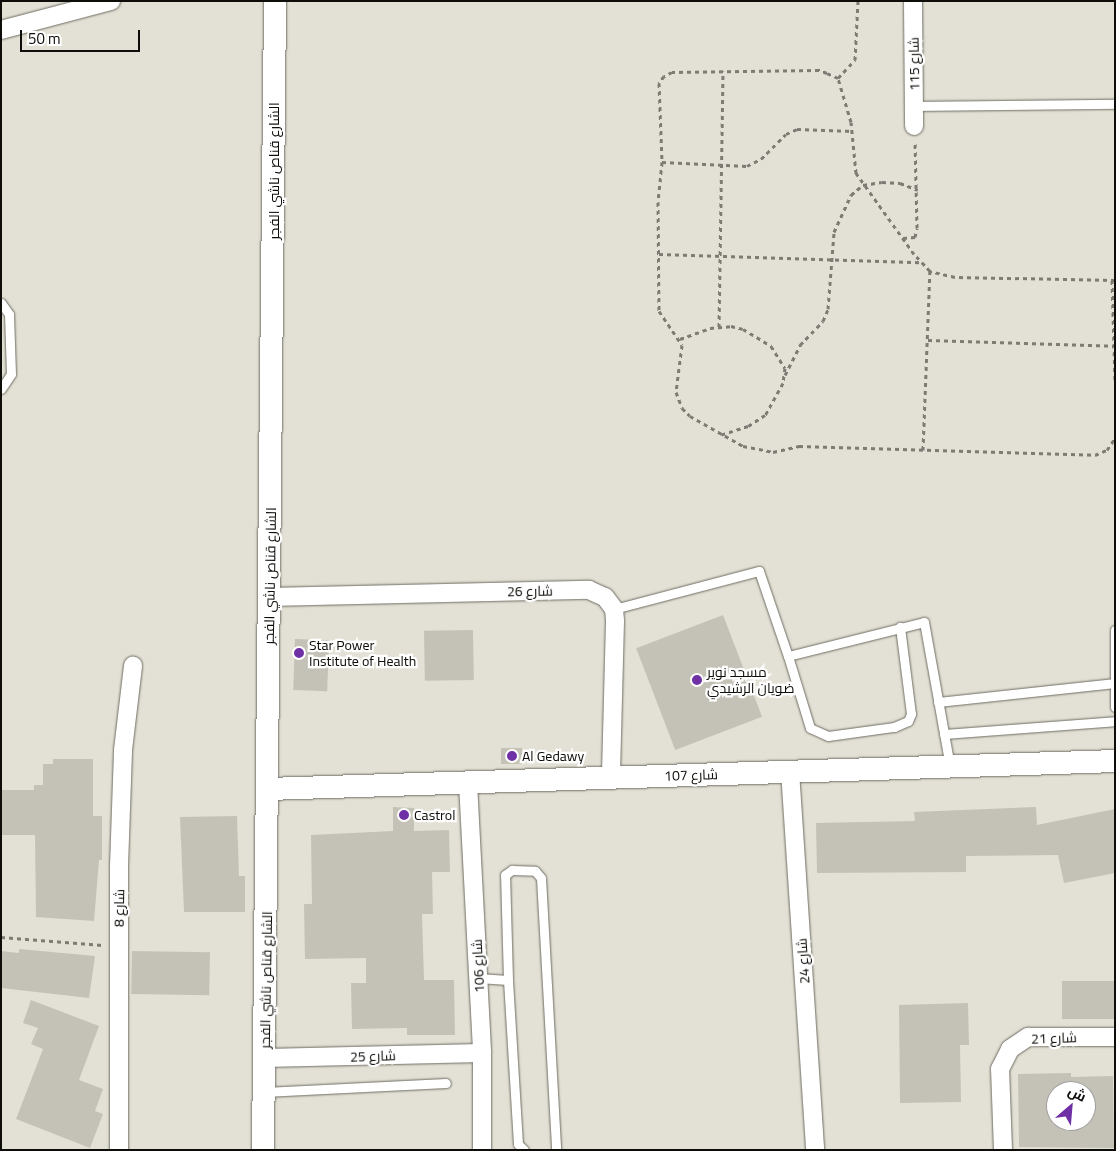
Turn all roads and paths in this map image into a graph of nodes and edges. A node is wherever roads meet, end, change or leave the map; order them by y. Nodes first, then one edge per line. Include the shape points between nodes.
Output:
1 (111, 1) edge
2 (275, 1) edge
3 (858, 1) edge
4 (913, 1) edge
5 (1, 30) edge
6 (723, 71) junction
7 (838, 78) junction
8 (1115, 104) edge
9 (915, 106) junction
10 (914, 126) joint
11 (853, 131) junction
12 (662, 162) junction
13 (720, 166) junction
14 (862, 185) junction
15 (918, 190) junction
16 (902, 238) junction
17 (658, 254) junction
18 (720, 256) junction
19 (830, 259) junction
20 (921, 262) junction
21 (930, 271) junction
22 (1114, 280) edge
23 (1, 303) edge
24 (719, 327) junction
25 (680, 339) junction
26 (928, 340) junction
27 (1114, 346) edge
28 (785, 375) junction
29 (1115, 381) edge
30 (1, 389) edge
31 (721, 435) junction
32 (1115, 438) edge
33 (923, 450) junction
34 (269, 597) junction
35 (614, 609) junction
36 (900, 628) junction
37 (1115, 630) edge
38 (788, 656) junction
39 (133, 666) dead end
40 (1114, 684) edge
41 (938, 702) junction
42 (1115, 707) edge
43 (1115, 721) edge
44 (944, 734) junction
45 (1115, 761) edge
46 (950, 767) junction
47 (790, 771) junction
48 (611, 778) junction
49 (468, 783) junction
50 (268, 789) junction
51 (1, 937) edge
52 (118, 946) junction
53 (478, 978) junction
54 (508, 980) junction
55 (1115, 1038) edge
56 (482, 1053) junction
57 (265, 1058) junction
58 (446, 1083) dead end
59 (264, 1092) junction
60 (119, 1150) edge
61 (263, 1150) edge
62 (482, 1150) edge
63 (524, 1150) edge
64 (556, 1150) edge
65 (815, 1150) edge
66 (1003, 1150) edge

1 - 5 street
2 - 34 street, الشارع قناص ناشي الفجر
3 - 7 path via 854,60
4 - 9 street, شارع 115
6 - 7 path via 819,70
6 - 12 path via 672,72 664,76 657,93
6 - 13 path
7 - 11 path
8 - 9 lane
9 - 10 street, شارع 115
10 - 15 path
11 - 13 path via 797,129 786,134 754,163
11 - 14 path via 854,163
12 - 13 path
12 - 17 path
13 - 18 path
14 - 15 path via 900,183
14 - 16 path
14 - 19 path via 851,195 838,219
15 - 16 path via 916,236
16 - 20 path
17 - 18 path
17 - 25 path via 659,311
18 - 19 path
18 - 24 path
19 - 20 path
19 - 28 path via 828,309 800,345
20 - 21 path
21 - 22 path via 955,278
21 - 26 path
22 - 27 path
23 - 30 lane via 9,314 11,374
24 - 25 path
24 - 28 path via 731,326 762,338 779,357
25 - 31 path via 681,354 675,383 678,400 690,416
26 - 27 path
26 - 33 path
27 - 29 path
28 - 31 path via 765,415 748,426
31 - 33 path via 743,446 773,452 799,446
32 - 33 path via 1107,450 1095,454
34 - 35 street, شارع 26 via 589,590 605,597
34 - 50 street, الشارع قناص ناشي الفجر
35 - 38 lane via 759,571
35 - 48 street
36 - 38 lane
36 - 38 lane via 911,714 908,721 894,727 828,736 810,728
36 - 41 lane via 924,622
37 - 40 lane
39 - 52 street, شارع 8 via 123,750
40 - 41 lane
40 - 42 lane
41 - 44 lane
43 - 44 lane
44 - 46 lane
45 - 46 street, شارع 107
46 - 47 street, شارع 107
47 - 48 street, شارع 107
47 - 65 street, شارع 24
48 - 49 street, شارع 107
49 - 50 street, شارع 107
49 - 53 street, شارع 106
50 - 57 street, الشارع قناص ناشي الفجر
51 - 52 path
52 - 60 street, شارع 8
53 - 54 lane
53 - 56 street, شارع 106
54 - 63 lane via 518,1144
54 - 64 lane via 505,875 512,870 535,871 541,878
55 - 66 street, شارع 21 via 1028,1037 1010,1049 1000,1070
56 - 57 street, شارع 25
56 - 62 street, شارع 106
57 - 59 street, الشارع قناص ناشي الفجر
58 - 59 lane
59 - 61 street, الشارع قناص ناشي الفجر

